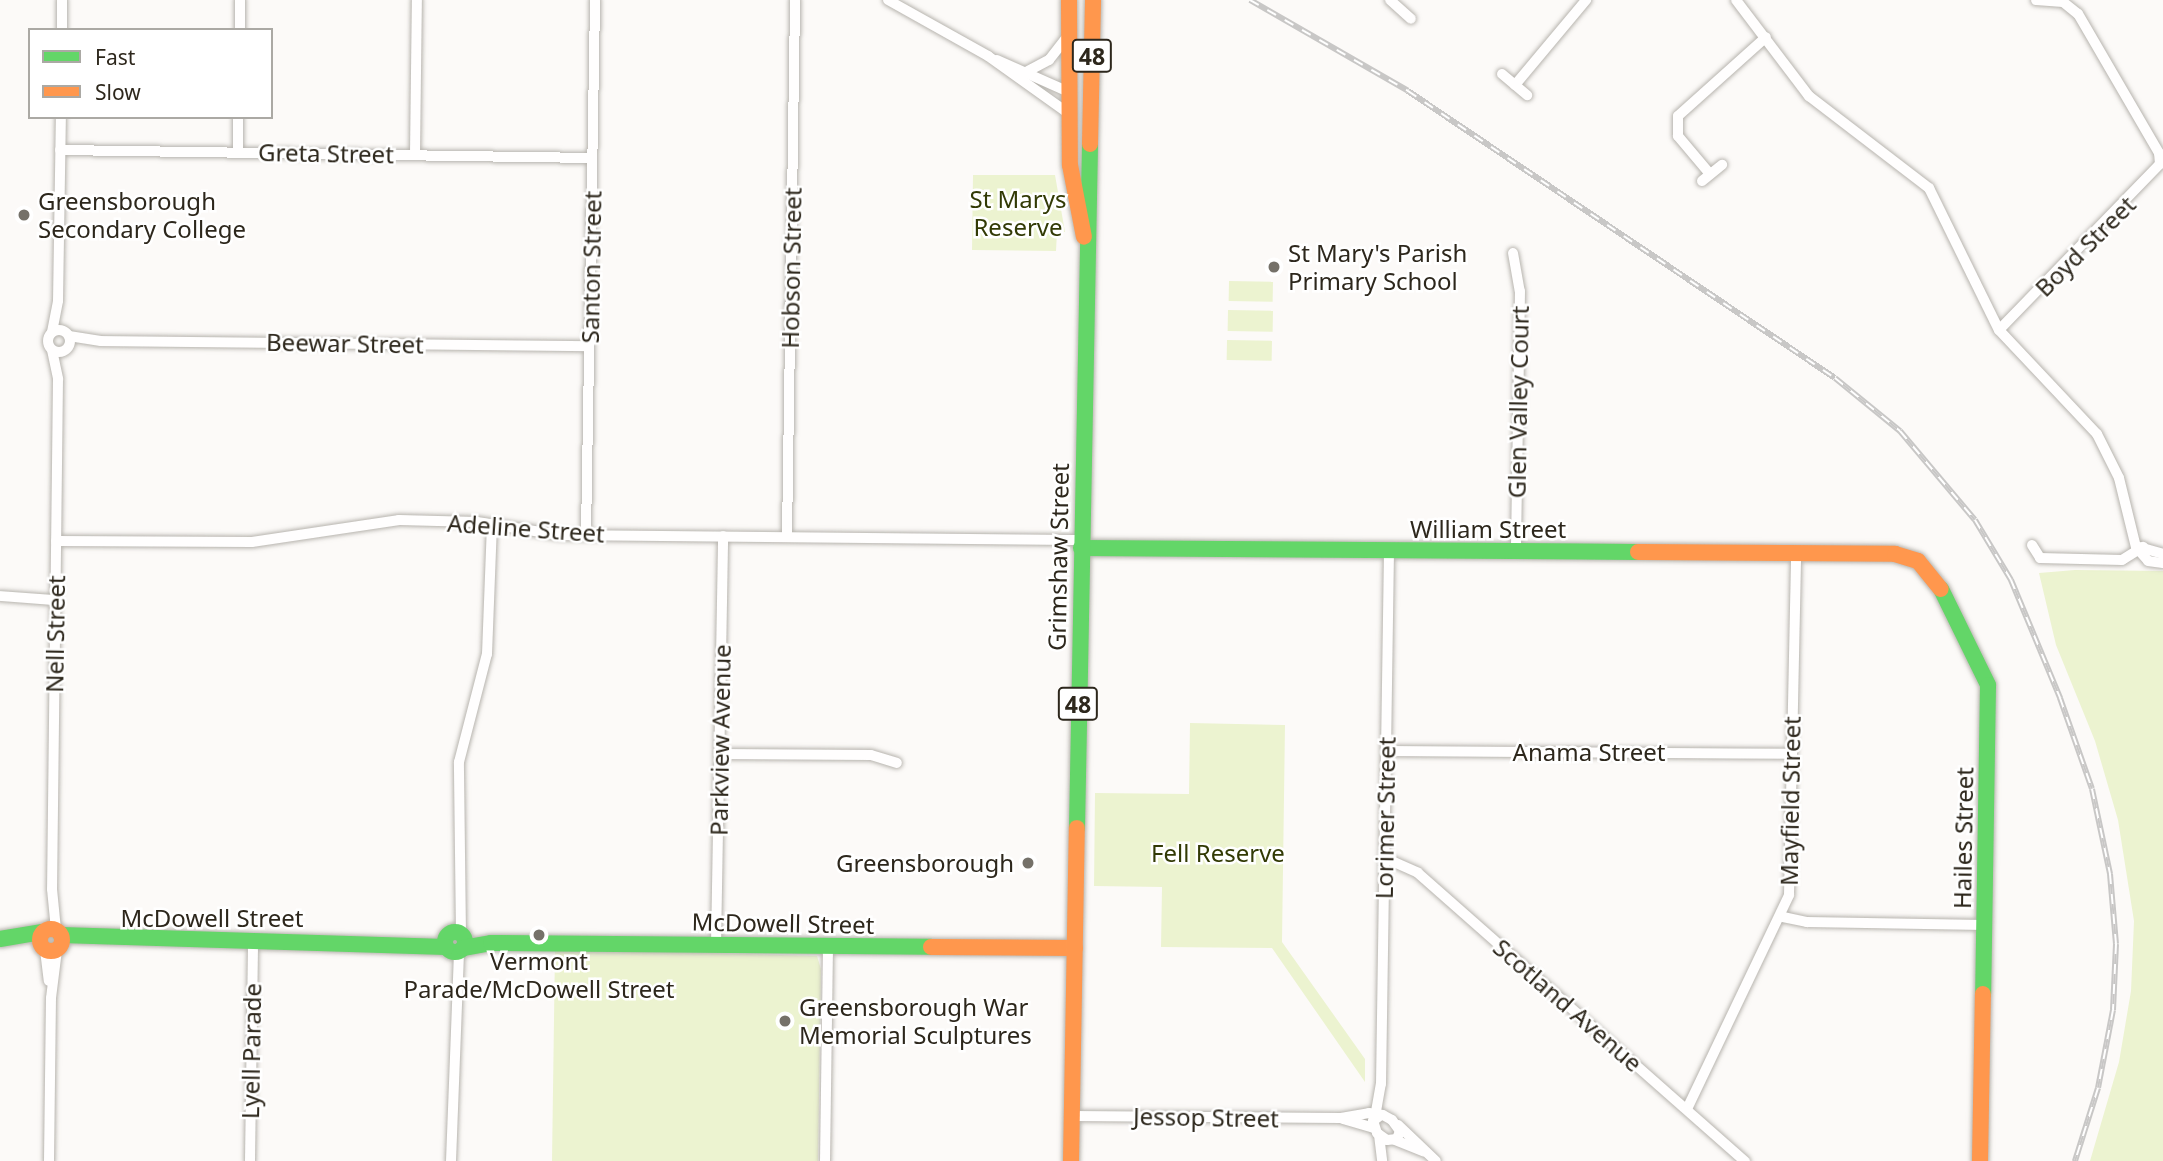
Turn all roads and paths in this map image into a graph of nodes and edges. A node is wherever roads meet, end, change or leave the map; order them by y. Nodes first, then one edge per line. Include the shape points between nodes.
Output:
1 (62, 0) edge
2 (240, 0) edge
3 (417, 0) edge
4 (595, 0) edge
5 (795, 0) edge
6 (888, 0) edge
7 (1069, 0) edge
8 (1093, 0) edge
9 (1586, 0) edge
10 (1736, 0) edge
11 (2036, 0) edge
12 (1398, 3) edge
13 (1411, 19) dead end
14 (62, 28) edge
15 (240, 28) edge
16 (1069, 35) junction
17 (1766, 37) junction
18 (988, 56) junction
19 (1028, 71) junction
20 (1502, 74) dead end
21 (1515, 85) junction
22 (1069, 92) junction
23 (1527, 95) dead end
24 (1068, 113) junction
25 (1092, 113) junction
26 (61, 119) edge
27 (238, 119) edge
28 (60, 150) junction
29 (238, 152) junction
30 (415, 155) junction
31 (592, 158) junction
32 (2162, 164) edge
33 (1722, 165) dead end
34 (1086, 248) junction
35 (1513, 253) dead end
36 (58, 301) junction
37 (1999, 330) junction
38 (52, 332) junction
39 (64, 343) junction
40 (589, 346) junction
41 (492, 525) junction
42 (586, 534) junction
43 (723, 536) junction
44 (787, 536) junction
45 (56, 541) junction
46 (1081, 544) junction
47 (2032, 545) dead end
48 (2140, 549) junction
49 (1389, 551) junction
50 (1516, 552) junction
51 (1796, 553) junction
52 (1895, 554) joint
53 (2163, 554) edge
54 (2040, 558) junction
55 (2163, 563) edge
56 (2046, 568) dead end
57 (0, 596) edge
58 (55, 596) junction
59 (1387, 751) junction
60 (719, 754) junction
61 (1792, 754) junction
62 (897, 763) dead end
63 (1385, 858) junction
64 (1783, 917) junction
65 (1984, 925) junction
66 (0, 939) edge
67 (51, 940) junction
68 (253, 942) junction
69 (455, 942) junction
70 (716, 945) junction
71 (828, 946) junction
72 (1075, 948) junction
73 (1687, 1109) junction
74 (1072, 1116) junction
75 (1381, 1121) junction
76 (1392, 1141) junction
77 (1433, 1158) edge
78 (49, 1161) edge
79 (250, 1161) edge
80 (452, 1161) edge
81 (825, 1161) edge
82 (1072, 1161) edge
83 (1384, 1161) edge
84 (1745, 1161) edge
85 (1980, 1161) edge

1 - 14 street
2 - 15 street
3 - 30 street
4 - 31 street, Santon Street
5 - 44 street, Hobson Street
6 - 18 street
7 - 16 street, Grimshaw Street / 48
8 - 25 street, Grimshaw Street / 48
9 - 21 street
10 - 17 street
11 - 32 street, Boyd Street via 2063,2 2078,13
12 - 13 street
16 - 19 street via 1049,60
16 - 22 street, Grimshaw Street / 48
17 - 33 street via 1678,116 1678,136 1706,178
17 - 37 street via 1815,101 1930,188
18 - 19 street
18 - 24 street
19 - 22 street
20 - 21 street
21 - 23 street
22 - 24 street, Grimshaw Street / 48
22 - 25 street
24 - 25 street
24 - 34 street, Grimshaw Street / 48 via 1070,165
25 - 34 street, Grimshaw Street / 48 via 1092,209
26 - 28 street, Nell Street
27 - 29 street
28 - 29 street, Greta Street
28 - 36 street, Nell Street
29 - 30 street, Greta Street
30 - 31 street, Greta Street
31 - 40 street, Santon Street
32 - 37 street, Boyd Street
34 - 46 street, Grimshaw Street / 48
35 - 50 street, Glen Valley Court via 1520,291
36 - 38 street, Nell Street
36 - 39 street, Nell Street
37 - 48 street via 2097,434 2112,461
38 - 39 street, Beewar Street
38 - 39 street, Nell Street via 47,342
39 - 40 street, Beewar Street
39 - 45 street, Nell Street via 58,379
40 - 42 street, Santon Street
41 - 42 street, Adeline Street
41 - 45 street, Adeline Street via 391,520 252,542
41 - 69 street via 487,654 459,762
42 - 43 street, Adeline Street
43 - 44 street, Adeline Street
43 - 60 street, Parkview Avenue
44 - 46 street, Adeline Street
45 - 58 street, Nell Street
46 - 49 street, William Street
46 - 72 street, Grimshaw Street / 48
47 - 54 street
48 - 53 street
48 - 54 street via 2119,559
48 - 55 street
49 - 50 street, William Street
49 - 59 street, Lorimer Street
50 - 51 street, William Street
51 - 52 street, William Street
51 - 61 street, Mayfield Street
52 - 65 street, Hailes Street via 1918,561 1933,574 1987,678
54 - 56 street
57 - 58 street
58 - 67 street, Nell Street
59 - 61 street, Anama Street
59 - 63 street, Lorimer Street
60 - 62 street via 871,755
60 - 70 street, Parkview Avenue
61 - 64 street, Mayfield Street via 1790,879
63 - 73 street, Scotland Avenue via 1418,873
63 - 75 street, Lorimer Street
64 - 65 street via 1807,922
64 - 73 street, Mayfield Street
65 - 85 street, Hailes Street
66 - 67 street, McDowell Street
67 - 68 street, McDowell Street
67 - 78 street, Nell Street
68 - 69 street, McDowell Street
68 - 79 street, Lyell Parade
69 - 70 street, McDowell Street
69 - 80 street
70 - 71 street, McDowell Street
71 - 72 street, McDowell Street
71 - 81 street
72 - 74 street, Grimshaw Street / 48
73 - 84 street, Scotland Avenue
74 - 75 street, Jessop Street
74 - 82 street, Grimshaw Street / 48
75 - 76 street, Jessop Street
75 - 76 street, Lorimer Street via 1400,1133
75 - 77 street, Jessop Street
75 - 83 street, Lorimer Street
76 - 77 street, Jessop Street
76 - 83 street, Lorimer Street

